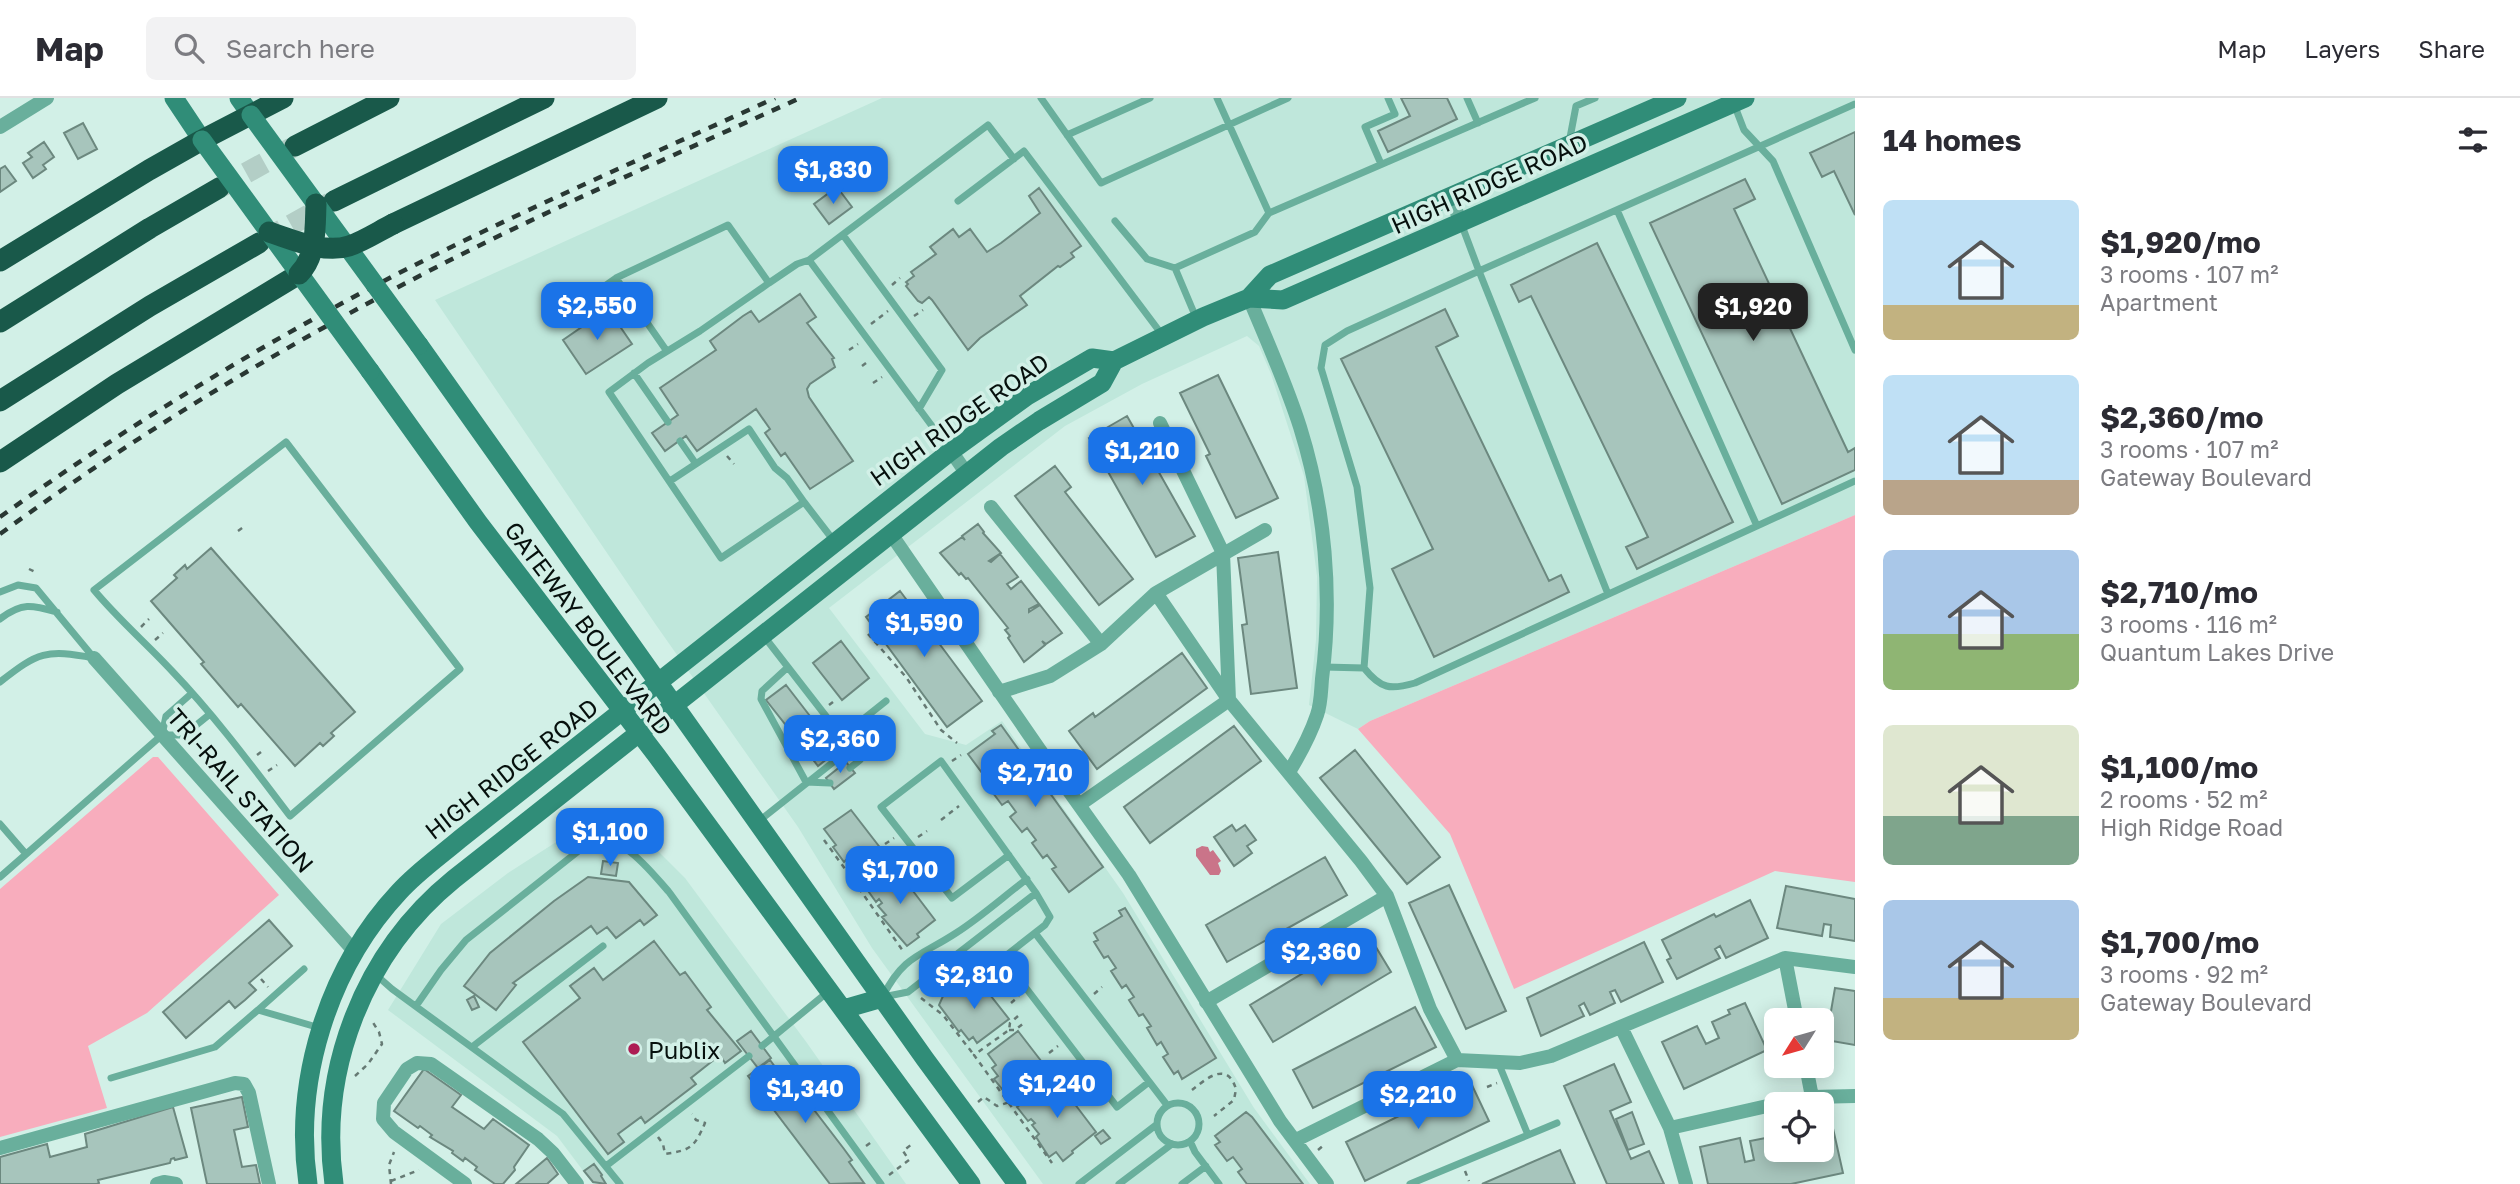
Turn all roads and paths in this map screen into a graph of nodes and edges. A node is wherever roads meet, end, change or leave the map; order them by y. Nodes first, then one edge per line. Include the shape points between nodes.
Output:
1 (47, 98) edge
2 (174, 98) edge
3 (283, 98) edge
4 (388, 98) edge
5 (544, 98) edge
6 (657, 98) edge
7 (1041, 98) edge
8 (1150, 98) edge
9 (1217, 98) edge
10 (1288, 98) edge
11 (1388, 98) edge
12 (1466, 98) edge
13 (1535, 98) edge
14 (1595, 98) edge
15 (1677, 98) edge
16 (1740, 101) edge
17 (1855, 104) edge
18 (245, 107) edge
19 (1478, 122) junction
20 (1228, 124) junction
21 (0, 127) edge
22 (1068, 135) junction
23 (202, 139) junction
24 (1568, 144) junction
25 (295, 146) tunnel mouth
26 (1760, 147) junction
27 (1014, 159) junction
28 (1381, 164) junction
29 (219, 188) tunnel mouth
30 (1451, 198) junction
31 (958, 201) dead end
32 (325, 202) junction
33 (1617, 211) junction
34 (1269, 213) junction
35 (1115, 221) dead end
36 (1461, 223) junction
37 (844, 235) junction
38 (264, 237) junction
39 (313, 245) junction
40 (347, 247) junction
41 (809, 260) junction
42 (0, 261) edge
43 (1175, 268) junction
44 (1479, 271) junction
45 (293, 278) junction
46 (616, 278) junction
47 (900, 278) dead end
48 (769, 283) junction
49 (890, 286) dead end
50 (1249, 298) junction
51 (923, 310) dead end
52 (888, 311) dead end
53 (913, 317) dead end
54 (556, 320) dead end
55 (1197, 320) junction
56 (0, 322) edge
57 (868, 326) dead end
58 (1163, 337) junction
59 (859, 343) dead end
60 (666, 350) junction
61 (849, 350) dead end
62 (1855, 350) edge
63 (872, 359) dead end
64 (1114, 361) junction
65 (862, 366) dead end
66 (634, 373) junction
67 (884, 375) dead end
68 (873, 383) dead end
69 (0, 401) edge
70 (919, 409) junction
71 (668, 422) dead end
72 (1160, 423) dead end
73 (680, 441) dead end
74 (951, 451) junction
75 (726, 454) dead end
76 (0, 462) edge
77 (696, 464) junction
78 (734, 464) dead end
79 (967, 474) junction
80 (670, 481) junction
81 (1855, 481) edge
82 (804, 502) junction
83 (991, 507) dead end
84 (245, 526) dead end
85 (1757, 526) junction
86 (1265, 530) dead end
87 (238, 531) dead end
88 (891, 534) junction
89 (834, 542) junction
90 (1223, 553) junction
91 (29, 569) dead end
92 (37, 573) dead end
93 (0, 592) edge
94 (1156, 593) junction
95 (1608, 594) junction
96 (57, 613) junction
97 (0, 619) edge
98 (149, 619) dead end
99 (140, 628) dead end
100 (163, 633) dead end
101 (868, 634) dead end
102 (762, 635) junction
103 (154, 641) dead end
104 (1101, 644) junction
105 (94, 658) junction
106 (788, 667) junction
107 (1324, 667) junction
108 (1364, 668) junction
109 (0, 682) edge
110 (659, 683) junction
111 (999, 692) junction
112 (192, 693) junction
113 (837, 699) dead end
114 (1229, 700) junction
115 (887, 701) dead end
116 (675, 706) junction
117 (828, 706) dead end
118 (623, 711) junction
119 (210, 714) junction
120 (162, 734) junction
121 (639, 734) junction
122 (842, 736) junction
123 (957, 743) dead end
124 (851, 748) junction
125 (265, 749) dead end
126 (961, 755) dead end
127 (255, 757) dead end
128 (952, 762) dead end
129 (277, 765) dead end
130 (850, 768) dead end
131 (267, 772) dead end
132 (1289, 772) junction
133 (806, 782) junction
134 (830, 783) dead end
135 (961, 804) dead end
136 (1079, 805) junction
137 (941, 820) dead end
138 (758, 822) junction
139 (0, 824) edge
140 (926, 831) dead end
141 (894, 837) dead end
142 (916, 839) dead end
143 (824, 840) dead end
144 (885, 844) dead end
145 (26, 854) junction
146 (1009, 855) junction
147 (893, 858) dead end
148 (911, 860) dead end
149 (903, 867) dead end
150 (0, 877) edge
151 (1027, 879) junction
152 (856, 884) junction
153 (1036, 893) junction
154 (1387, 897) junction
155 (1035, 933) junction
156 (603, 946) dead end
157 (903, 951) dead end
158 (355, 952) junction
159 (1785, 958) junction
160 (1855, 967) edge
161 (304, 970) dead end
162 (374, 973) junction
163 (261, 979) dead end
164 (269, 988) dead end
165 (1102, 988) dead end
166 (830, 990) junction
167 (1093, 994) dead end
168 (1019, 996) dead end
169 (882, 998) junction
170 (921, 998) dead end
171 (1206, 1002) junction
172 (1011, 1003) dead end
173 (416, 1006) junction
174 (1795, 1008) edge
175 (844, 1009) junction
176 (258, 1010) junction
177 (1018, 1016) dead end
178 (372, 1021) dead end
179 (1024, 1023) dead end
180 (1621, 1027) junction
181 (321, 1029) junction
182 (1009, 1030) junction
183 (775, 1037) junction
184 (762, 1046) dead end
185 (1058, 1046) dead end
186 (472, 1047) junction
187 (1049, 1053) dead end
188 (974, 1055) junction
189 (749, 1056) dead end
190 (1457, 1060) junction
191 (1498, 1062) junction
192 (1058, 1066) dead end
193 (1076, 1069) dead end
194 (355, 1076) dead end
195 (1067, 1076) dead end
196 (111, 1078) dead end
197 (1149, 1082) junction
198 (1497, 1082) dead end
199 (1487, 1087) dead end
200 (1192, 1090) dead end
201 (1834, 1096) edge
202 (1855, 1096) edge
203 (978, 1102) dead end
204 (1010, 1102) junction
205 (1167, 1105) junction
206 (305, 1107) junction
207 (1764, 1107) edge
208 (332, 1109) junction
209 (690, 1113) dead end
210 (1214, 1116) dead end
211 (1557, 1124) dead end
212 (1156, 1125) junction
213 (1670, 1128) junction
214 (1528, 1135) junction
215 (658, 1137) dead end
216 (1296, 1140) junction
217 (873, 1141) dead end
218 (1190, 1141) junction
219 (912, 1144) dead end
220 (1172, 1144) junction
221 (864, 1147) dead end
222 (0, 1148) edge
223 (394, 1152) dead end
224 (1052, 1163) dead end
225 (606, 1166) junction
226 (1206, 1166) junction
227 (419, 1170) dead end
228 (1465, 1171) dead end
229 (887, 1177) dead end
230 (1469, 1181) dead end
231 (391, 1182) edge
232 (158, 1184) edge
233 (176, 1184) edge
234 (269, 1184) edge
235 (308, 1184) edge
236 (334, 1184) edge
237 (465, 1184) edge
238 (577, 1184) edge
239 (620, 1184) edge
240 (881, 1184) edge
241 (971, 1184) edge
242 (1017, 1184) edge
243 (1079, 1184) edge
244 (1119, 1184) edge
245 (1182, 1184) edge
246 (1219, 1184) edge
247 (1327, 1184) edge
248 (1410, 1184) edge
249 (1686, 1184) edge

1 - 21 street
2 - 23 street, GATEWAY BOULEVARD
3 - 18 highway
4 - 25 highway
5 - 32 highway
6 - 40 highway, bridge
7 - 22 lane
8 - 22 lane
9 - 20 lane
10 - 20 lane
11 - 28 lane via 1395,114 1365,127
12 - 19 lane
13 - 19 lane
14 - 24 lane via 1576,106
15 - 24 street, HIGH RIDGE ROAD
16 - 26 lane via 1744,130
16 - 36 street, HIGH RIDGE ROAD
17 - 26 lane
18 - 23 highway
18 - 32 street, GATEWAY BOULEVARD, bridge
19 - 28 lane
20 - 22 lane via 1101,183
20 - 34 lane
23 - 38 street, GATEWAY BOULEVARD, bridge
23 - 42 highway
24 - 30 street, HIGH RIDGE ROAD
26 - 33 lane
26 - 62 lane via 1773,161
27 - 31 lane
27 - 37 lane via 988,125
27 - 58 lane via 1024,151
28 - 34 lane
29 - 56 highway
30 - 36 street
30 - 50 street, HIGH RIDGE ROAD via 1270,275
32 - 39 highway, bridge
32 - 40 street, GATEWAY BOULEVARD, bridge
33 - 44 lane
33 - 85 lane
34 - 43 lane via 1255,232
35 - 43 lane via 1147,258
36 - 44 lane
36 - 50 street, HIGH RIDGE ROAD via 1283,300
37 - 41 lane
37 - 70 lane via 942,370
38 - 39 highway, bridge
38 - 45 street, GATEWAY BOULEVARD, bridge
38 - 69 highway
39 - 40 highway, bridge
39 - 45 highway, bridge via 307,264
40 - 110 street, GATEWAY BOULEVARD, bridge
41 - 48 lane
41 - 70 lane
43 - 55 lane
44 - 95 lane
44 - 108 lane via 1325,345 1321,368 1357,488 1370,588
45 - 76 highway via 128,377
45 - 118 street, GATEWAY BOULEVARD, bridge via 370,371
46 - 48 lane via 728,225
46 - 54 lane
46 - 60 lane
47 - 49 path
48 - 60 lane
50 - 55 street, HIGH RIDGE ROAD
50 - 107 street via 1286,384 1312,472 1326,564
51 - 53 path
52 - 57 path
55 - 58 street, HIGH RIDGE ROAD
58 - 64 street, HIGH RIDGE ROAD
59 - 61 path
60 - 66 lane
63 - 65 path
64 - 74 street, HIGH RIDGE ROAD via 1092,358 1027,396
64 - 79 street, HIGH RIDGE ROAD via 1102,383 1039,421
66 - 71 lane
66 - 80 lane via 609,392
67 - 68 path
70 - 74 lane
72 - 90 street
73 - 77 lane
74 - 79 street
74 - 89 street, HIGH RIDGE ROAD
75 - 78 path
77 - 80 lane
77 - 82 lane via 749,429
79 - 88 street, HIGH RIDGE ROAD
80 - 82 lane via 721,558
81 - 85 lane
82 - 89 lane
83 - 104 street
84 - 87 path
85 - 95 lane
86 - 90 street
88 - 102 street, HIGH RIDGE ROAD
88 - 111 street
89 - 110 street, HIGH RIDGE ROAD
90 - 94 street
90 - 114 street
91 - 92 path
93 - 96 lane via 18,585 33,586
94 - 104 street
94 - 114 street
95 - 108 lane via 1415,683 1395,689 1375,682
96 - 97 lane via 23,606
96 - 105 lane
98 - 99 path
100 - 103 path
101 - 123 path via 906,677 941,730
102 - 106 lane
102 - 116 street, HIGH RIDGE ROAD
104 - 111 street via 1050,676
105 - 109 lane via 44,654
105 - 120 street, TRI-RAIL STATION
106 - 122 lane
106 - 133 lane via 762,691 761,699
107 - 108 lane
107 - 132 street via 1318,713
110 - 116 street, GATEWAY BOULEVARD
110 - 118 street, HIGH RIDGE ROAD
111 - 136 street
112 - 119 lane
112 - 119 lane via 94,590 286,442 460,669 290,816
112 - 120 lane via 166,716
113 - 117 path
114 - 132 street
114 - 136 street
115 - 122 lane
116 - 121 street, HIGH RIDGE ROAD
116 - 138 street, GATEWAY BOULEVARD
118 - 121 street, GATEWAY BOULEVARD
118 - 158 street, HIGH RIDGE ROAD via 420,872 389,903
119 - 120 lane via 184,735
120 - 145 lane
120 - 158 street, TRI-RAIL STATION
121 - 162 street, HIGH RIDGE ROAD via 440,890 397,937
121 - 166 street, GATEWAY BOULEVARD
122 - 124 lane
124 - 130 lane via 860,760
124 - 133 lane
125 - 127 path
126 - 128 path
129 - 131 path
132 - 154 street
133 - 134 lane
133 - 138 lane
135 - 137 path
136 - 171 street via 1129,875
138 - 169 street, GATEWAY BOULEVARD
139 - 145 lane
140 - 142 path
141 - 144 path
143 - 152 path
145 - 150 lane
146 - 146 lane via 952,898 881,807 941,761
146 - 151 lane
147 - 152 path
148 - 149 path
151 - 153 lane
151 - 169 lane via 901,968
152 - 157 path
153 - 155 lane via 1050,916
153 - 169 lane via 908,992
154 - 171 street
154 - 190 street via 1430,1009
155 - 197 lane
155 - 197 lane via 1003,958 1058,1031 1117,1107
156 - 186 lane
158 - 162 street
158 - 181 street, HIGH RIDGE ROAD
159 - 160 street
159 - 174 street
159 - 180 street
161 - 176 lane
162 - 173 lane
162 - 208 street, HIGH RIDGE ROAD via 349,1029
163 - 164 path
165 - 167 path
166 - 175 street, GATEWAY BOULEVARD
166 - 183 lane
168 - 172 path
169 - 175 street
169 - 242 street, GATEWAY BOULEVARD
170 - 188 path via 943,1016
171 - 216 street
173 - 183 lane via 479,929 586,845 605,839 631,854 669,892
173 - 186 lane
175 - 241 street, GATEWAY BOULEVARD
176 - 181 lane
176 - 196 lane via 215,1047
177 - 182 path
178 - 194 path via 382,1044
179 - 182 path
180 - 191 street via 1551,1056
180 - 213 street
181 - 206 street, HIGH RIDGE ROAD
182 - 188 path
183 - 184 lane
183 - 240 lane
185 - 187 path
186 - 225 lane via 563,1114
188 - 204 path
189 - 225 lane
190 - 191 street
190 - 216 street
191 - 214 lane
192 - 204 path
193 - 195 path
197 - 205 lane
198 - 199 path
200 - 210 path via 1214,1074 1231,1078 1236,1088 1234,1100
201 - 202 street
203 - 204 path via 984,1097 997,1106
204 - 224 path
205 - 212 lane via 1158,1113
205 - 218 lane via 1184,1103 1196,1112 1199,1127
206 - 208 street
206 - 235 street, HIGH RIDGE ROAD
207 - 213 street
208 - 236 street, HIGH RIDGE ROAD
209 - 215 path via 705,1123 697,1142 685,1151 665,1154
211 - 214 lane
212 - 220 lane via 1161,1137
212 - 243 lane
213 - 249 street
214 - 248 lane
216 - 247 street
217 - 221 path
218 - 220 lane
218 - 226 lane
219 - 229 path via 903,1151 909,1160
220 - 244 lane
222 - 234 street via 244,1084
223 - 231 path via 389,1166
225 - 239 lane
226 - 245 lane
226 - 246 lane
227 - 231 path
228 - 230 path
232 - 233 street
237 - 238 street via 383,1119 384,1103 407,1069 417,1063 431,1064 538,1139

